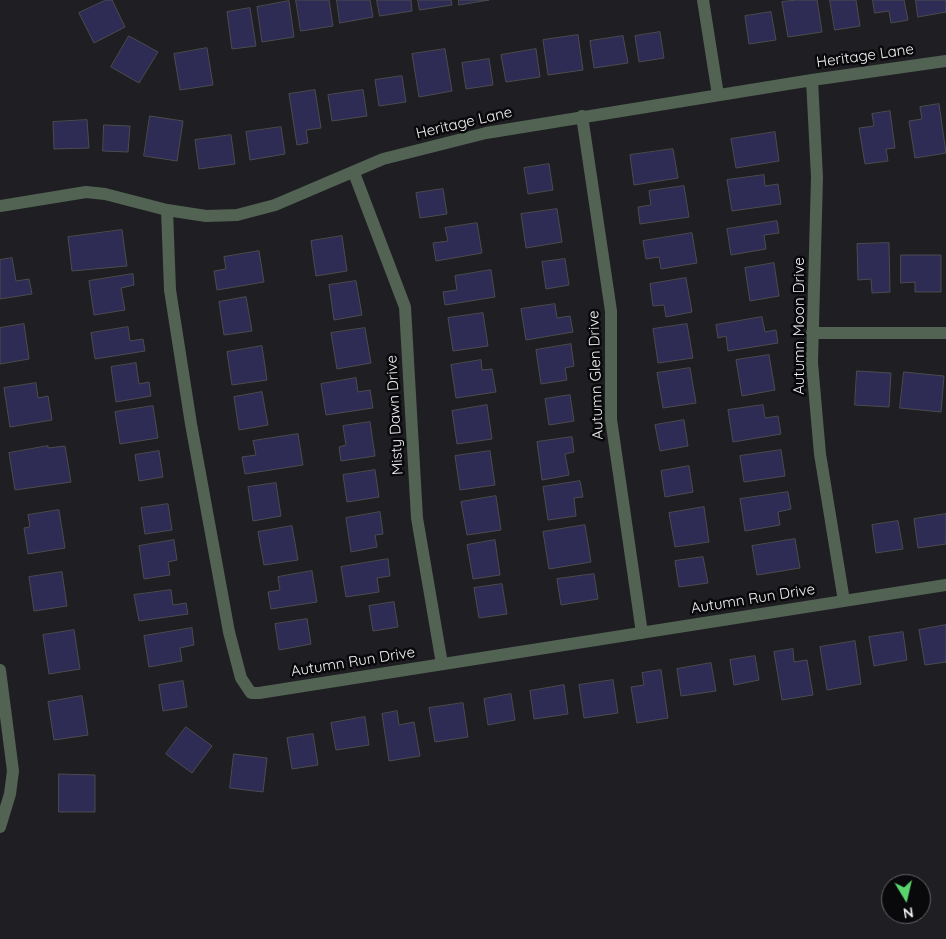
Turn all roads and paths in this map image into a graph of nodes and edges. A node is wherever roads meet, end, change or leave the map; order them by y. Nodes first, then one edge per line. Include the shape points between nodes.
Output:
1 (702, 0) edge
2 (946, 61) edge
3 (812, 80) junction
4 (718, 95) junction
5 (582, 116) junction
6 (354, 172) junction
7 (0, 206) edge
8 (167, 210) junction
9 (812, 333) junction
10 (946, 333) edge
11 (946, 585) edge
12 (844, 601) junction
13 (642, 633) junction
14 (442, 664) junction
15 (1, 678) edge
16 (0, 827) edge

1 - 4 street
2 - 3 street, Heritage Lane
3 - 4 street, Heritage Lane
3 - 9 street, Autumn Moon Drive via 817,177
4 - 5 street, Heritage Lane
5 - 6 street, Heritage Lane via 486,133 383,159
5 - 13 street, Autumn Glen Drive via 611,311 611,419
6 - 8 street, Heritage Lane via 275,205 237,215 206,216
6 - 14 street, Misty Dawn Drive via 405,307 418,518
7 - 8 street, Heritage Lane via 86,192
8 - 14 street, Autumn Run Drive via 170,290 191,424 229,632 246,687 259,693
9 - 10 street
9 - 12 street, Autumn Moon Drive via 820,454
11 - 12 street, Autumn Run Drive
12 - 13 street, Autumn Run Drive
13 - 14 street, Autumn Run Drive
15 - 16 street via 13,771

